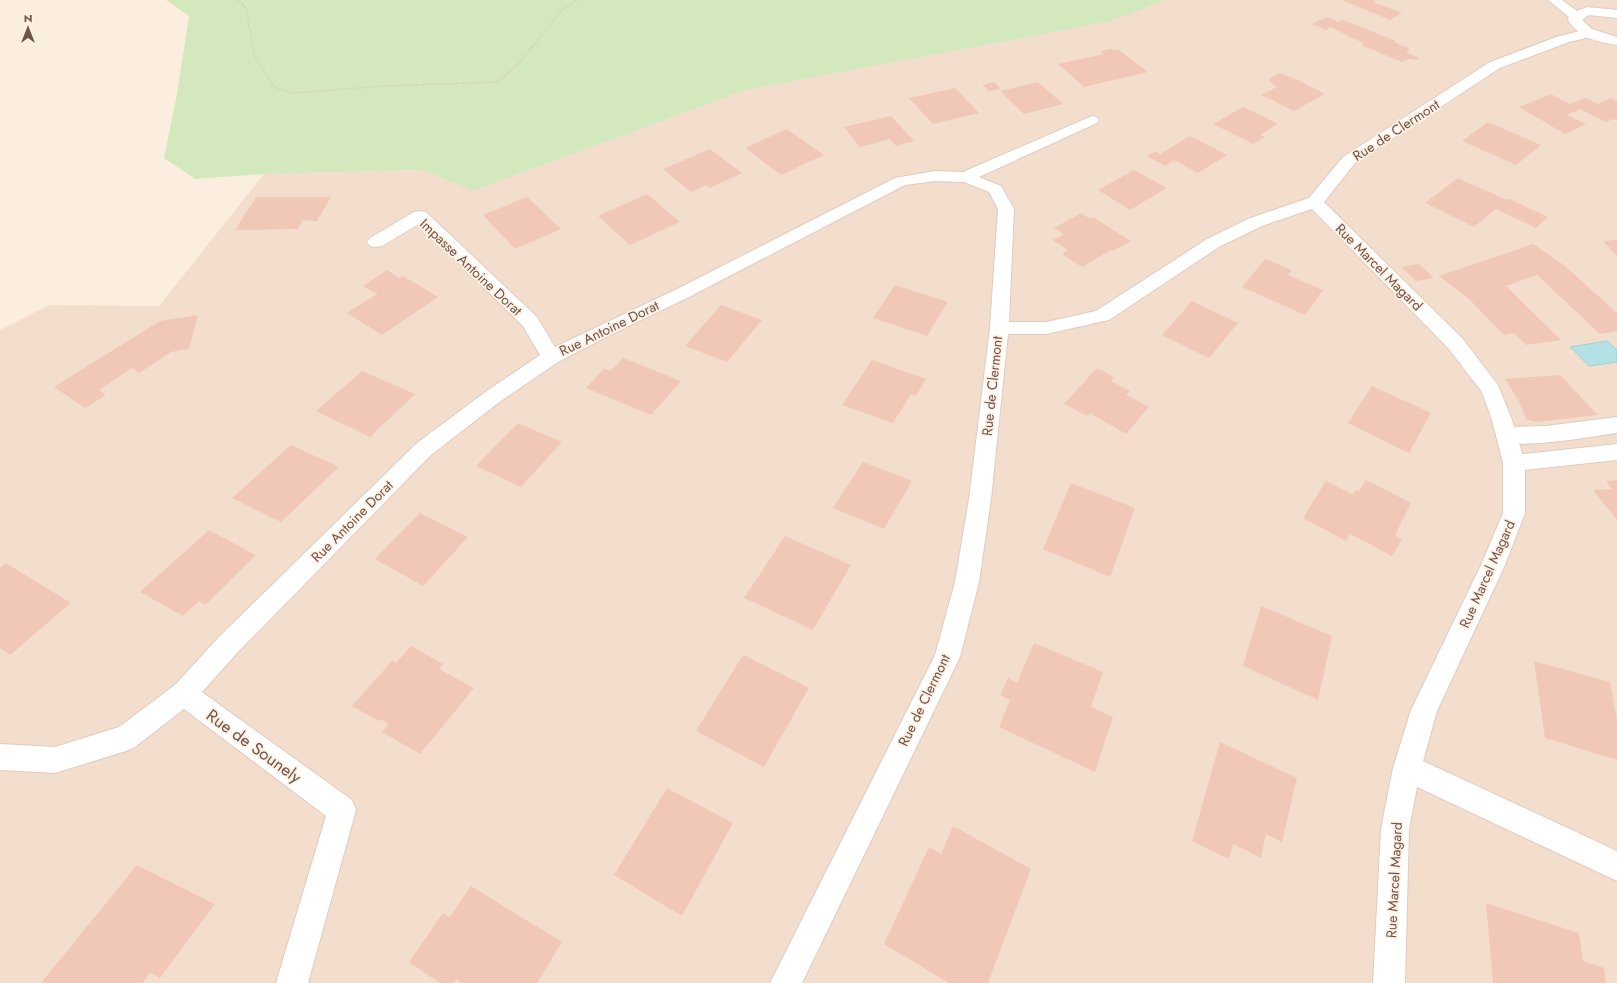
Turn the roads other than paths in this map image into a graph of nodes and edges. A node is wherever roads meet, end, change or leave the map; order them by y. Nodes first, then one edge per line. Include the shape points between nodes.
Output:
1 (1554, 0) edge
2 (1577, 0) edge
3 (1612, 13) edge
4 (1576, 16) junction
5 (1589, 33) junction
6 (1617, 41) edge
7 (1092, 120) dead end
8 (966, 177) junction
9 (1315, 202) junction
10 (376, 242) dead end
11 (999, 328) junction
12 (551, 356) junction
13 (1617, 425) edge
14 (1506, 435) junction
15 (1617, 452) edge
16 (1514, 463) junction
17 (184, 694) junction
18 (0, 757) edge
19 (1407, 768) junction
20 (1617, 866) edge
21 (292, 983) edge
22 (786, 983) edge
23 (1389, 983) edge

1 - 4 street
2 - 3 street
3 - 4 street via 1587,11
4 - 5 street via 1577,24
5 - 6 street
5 - 9 street, Rue de Clermont via 1495,65 1349,160
7 - 8 street
8 - 11 street, Rue Antoine Dorat via 995,189 1006,209
8 - 12 street, Rue Antoine Dorat via 935,176 901,181 683,293
9 - 11 street, Rue de Clermont via 1256,222 1213,243 1102,316 1046,328
9 - 14 street, Rue Marcel Magard via 1456,343 1491,390
10 - 12 street, Impasse Antoine Dorat via 420,216 530,322
11 - 22 street, Rue de Clermont via 980,499 967,582 946,656
12 - 17 street, Rue Antoine Dorat via 424,449 228,645
13 - 14 street via 1546,434
14 - 16 street, Rue Marcel Magard
15 - 16 street
16 - 19 street, Rue Marcel Magard via 1514,513 1493,565 1424,710
17 - 18 street via 126,738 55,760
17 - 21 street, Rue de Sounely via 342,810
19 - 20 street
19 - 23 street, Rue Marcel Magard via 1395,829

